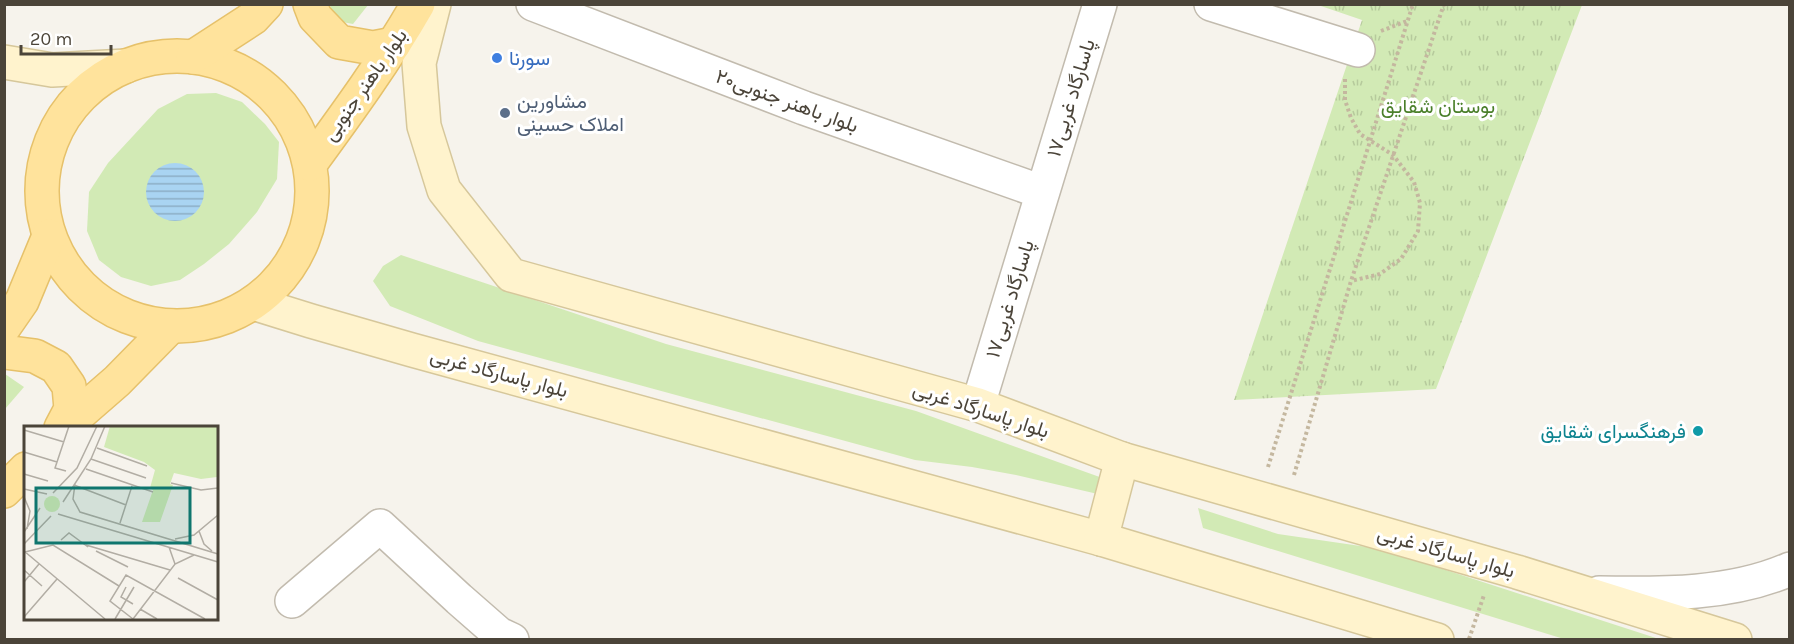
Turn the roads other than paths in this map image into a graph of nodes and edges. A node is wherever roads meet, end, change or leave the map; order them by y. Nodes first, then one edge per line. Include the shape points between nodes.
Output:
1 (266, 4) edge
2 (310, 4) edge
3 (418, 4) edge
4 (434, 4) edge
5 (533, 4) edge
6 (1100, 4) edge
7 (1211, 4) edge
8 (394, 44) junction
9 (1358, 50) road end
10 (193, 57) junction
11 (4, 62) edge
12 (126, 66) junction
13 (310, 164) junction
14 (1042, 192) junction
15 (49, 236) junction
16 (253, 303) junction
17 (171, 326) junction
18 (4, 327) edge
19 (4, 352) edge
20 (978, 405) junction
21 (63, 426) edge
22 (64, 426) edge
23 (1122, 459) junction
24 (24, 471) edge
25 (4, 491) edge
26 (1101, 539) junction
27 (1790, 569) edge
28 (1584, 593) junction
29 (292, 601) dead end
30 (513, 639) edge
31 (1437, 639) edge
32 (1735, 639) edge

1 - 10 main road via 253,18
2 - 8 main road via 315,17 339,42 373,48
3 - 8 main road, بلوار باهنر جنوبی
4 - 20 main road, بلوار پاسارگاد غربی via 419,63 424,126 444,190 511,275
5 - 14 street, بلوار باهنر جنوبی۲۰ via 804,108
6 - 14 street, ۱۷پاسارگاد غربی
7 - 9 street
8 - 13 main road, بلوار باهنر جنوبی
10 - 12 main road via 159,57
10 - 13 main road via 226,65 256,81 280,104 299,132
11 - 12 main road via 52,70
12 - 15 main road via 93,84 67,111 49,145 41,182
13 - 16 main road via 312,203 302,242 282,276
14 - 20 street, پاسارگاد غربی۱۷
15 - 17 main road via 61,262 99,302 123,315
15 - 18 main road via 22,301
16 - 17 main road via 217,320
16 - 26 main road, بلوار پاسارگاد غربی
17 - 22 main road via 117,381
19 - 21 main road via 35,356 56,366 69,386 71,410
20 - 23 main road, بلوار پاسارگاد غربی
23 - 26 main road
23 - 28 main road, بلوار پاسارگاد غربی
24 - 25 main road
26 - 31 main road, بلوار پاسارگاد غربی
27 - 28 street via 1723,588 1651,594
28 - 32 main road, بلوار پاسارگاد غربی
29 - 30 street via 380,526 499,634

